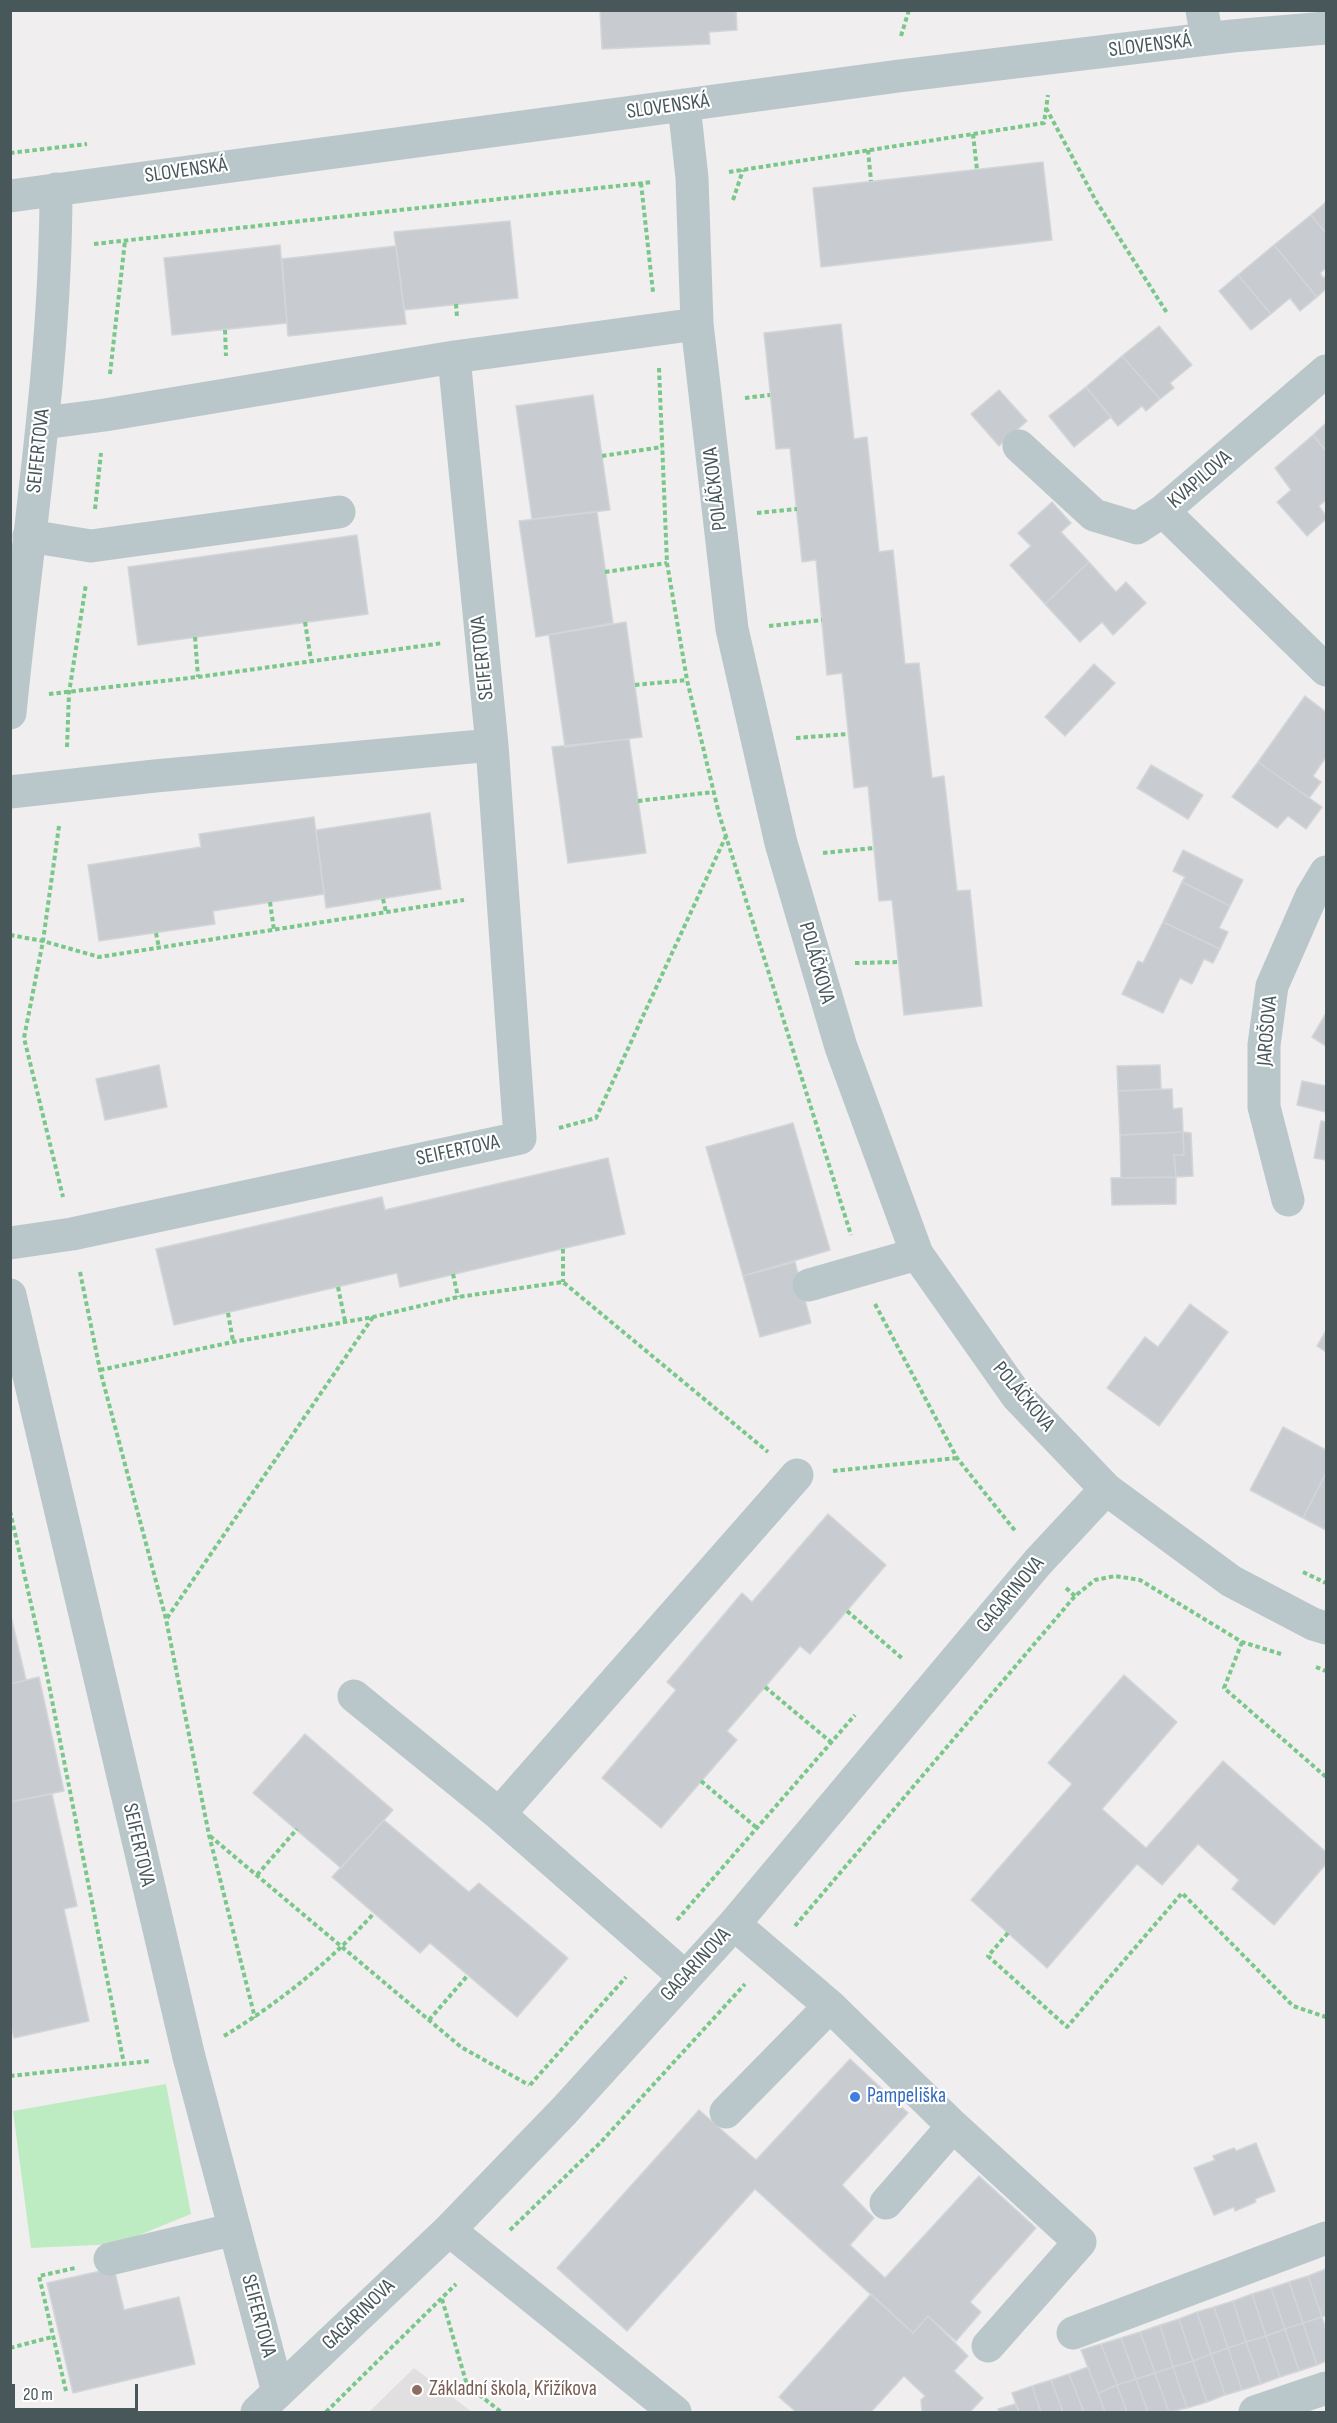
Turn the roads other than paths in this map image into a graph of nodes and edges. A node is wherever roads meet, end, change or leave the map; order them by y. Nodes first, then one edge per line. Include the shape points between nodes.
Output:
1 (1205, 25) edge
2 (1326, 28) edge
3 (684, 105) junction
4 (56, 189) junction
5 (10, 196) edge
6 (697, 324) junction
7 (454, 357) junction
8 (1326, 371) edge
9 (43, 423) junction
10 (1019, 446) dead end
11 (1163, 511) junction
12 (339, 512) dead end
13 (29, 536) junction
14 (18, 573) edge
15 (1326, 670) edge
16 (11, 705) edge
17 (492, 745) junction
18 (10, 792) edge
19 (1326, 872) edge
20 (1288, 1200) dead end
21 (10, 1243) edge
22 (917, 1254) junction
23 (809, 1285) dead end
24 (10, 1295) edge
25 (796, 1475) road end
26 (1106, 1489) junction
27 (1326, 1628) edge
28 (354, 1696) dead end
29 (499, 1814) junction
30 (734, 1924) junction
31 (685, 1977) junction
32 (830, 2006) junction
33 (726, 2112) dead end
34 (953, 2126) junction
35 (886, 2203) dead end
36 (235, 2229) junction
37 (449, 2230) junction
38 (1326, 2238) edge
39 (110, 2259) road end
40 (1073, 2333) dead end
41 (988, 2346) dead end
42 (1326, 2388) edge
43 (267, 2402) edge
44 (675, 2412) edge
45 (1255, 2412) edge

1 - 2 street, SLOVENSKÁ
1 - 3 street, SLOVENSKÁ via 1043,74
3 - 4 street, SLOVENSKÁ
3 - 6 street, POLÁČKOVA via 692,178
4 - 5 street, SLOVENSKÁ
4 - 9 street, SEIFERTOVA via 56,249
6 - 7 street
6 - 22 street, POLÁČKOVA via 732,628 781,843 841,1047
7 - 9 street
7 - 17 street, SEIFERTOVA
8 - 11 street, KVAPILOVA
9 - 13 street, SEIFERTOVA
10 - 11 street via 1094,515 1137,528
11 - 15 street, KVAPILOVA
12 - 13 street via 91,546
13 - 14 street, SEIFERTOVA
14 - 16 street, SEIFERTOVA
17 - 18 street
17 - 21 street, SEIFERTOVA via 520,1138 72,1234
19 - 20 street, JAROŠOVA via 1272,986 1266,1033 1264,1107
22 - 23 street
22 - 26 street, POLÁČKOVA via 1017,1396
24 - 36 street, SEIFERTOVA via 189,2056
25 - 29 street
26 - 27 street, POLÁČKOVA via 1232,1581
26 - 30 street, GAGARINOVA via 1038,1562
28 - 29 street
29 - 31 street
30 - 31 street, GAGARINOVA
30 - 32 street
31 - 37 street, GAGARINOVA
32 - 33 street
32 - 34 street
34 - 35 street
34 - 41 street via 1080,2242
36 - 39 street
36 - 43 street, SEIFERTOVA
37 - 43 street, GAGARINOVA
37 - 44 street
38 - 40 street
42 - 45 street

